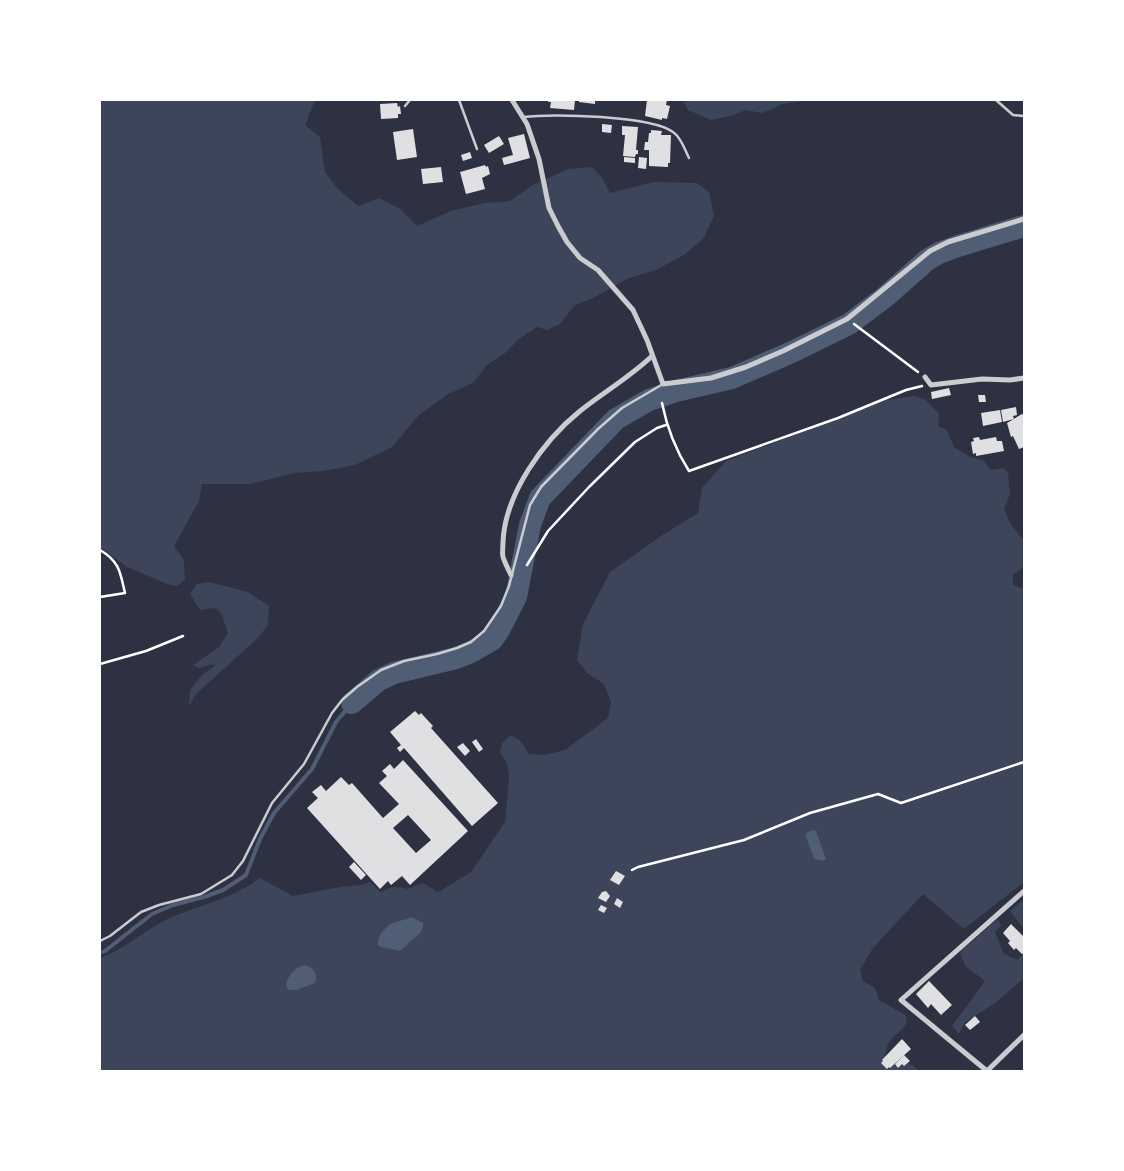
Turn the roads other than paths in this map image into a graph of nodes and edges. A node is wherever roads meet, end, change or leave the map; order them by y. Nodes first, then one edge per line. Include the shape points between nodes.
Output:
1 (410, 100) edge
2 (459, 100) edge
3 (512, 100) edge
4 (996, 100) edge
5 (405, 106) dead end
6 (1024, 116) edge
7 (523, 117) junction
8 (477, 149) dead end
9 (689, 158) dead end
10 (1024, 219) edge
11 (652, 356) junction
12 (925, 377) road end
13 (1024, 378) edge
14 (663, 384) junction
15 (511, 575) junction
16 (1024, 891) edge
17 (100, 941) edge
18 (1024, 1035) edge
19 (987, 1071) edge

1 - 5 lane
2 - 8 lane
3 - 7 street
4 - 6 lane via 1013,115
7 - 9 lane via 624,118 660,126 678,136
7 - 11 street via 539,159 549,208 566,242 580,258 598,270 633,310
10 - 14 street via 948,242 930,251 849,317 746,367 711,378
11 - 14 street
11 - 15 street via 579,412 529,468 511,503 504,529 503,556
12 - 13 street via 931,384
14 - 15 lane via 622,408 541,487 530,505
15 - 17 lane via 496,613 484,631 471,642 381,670 342,700 304,764 272,802 244,861 232,875 201,894 140,912
16 - 19 street via 901,1000
18 - 19 street

